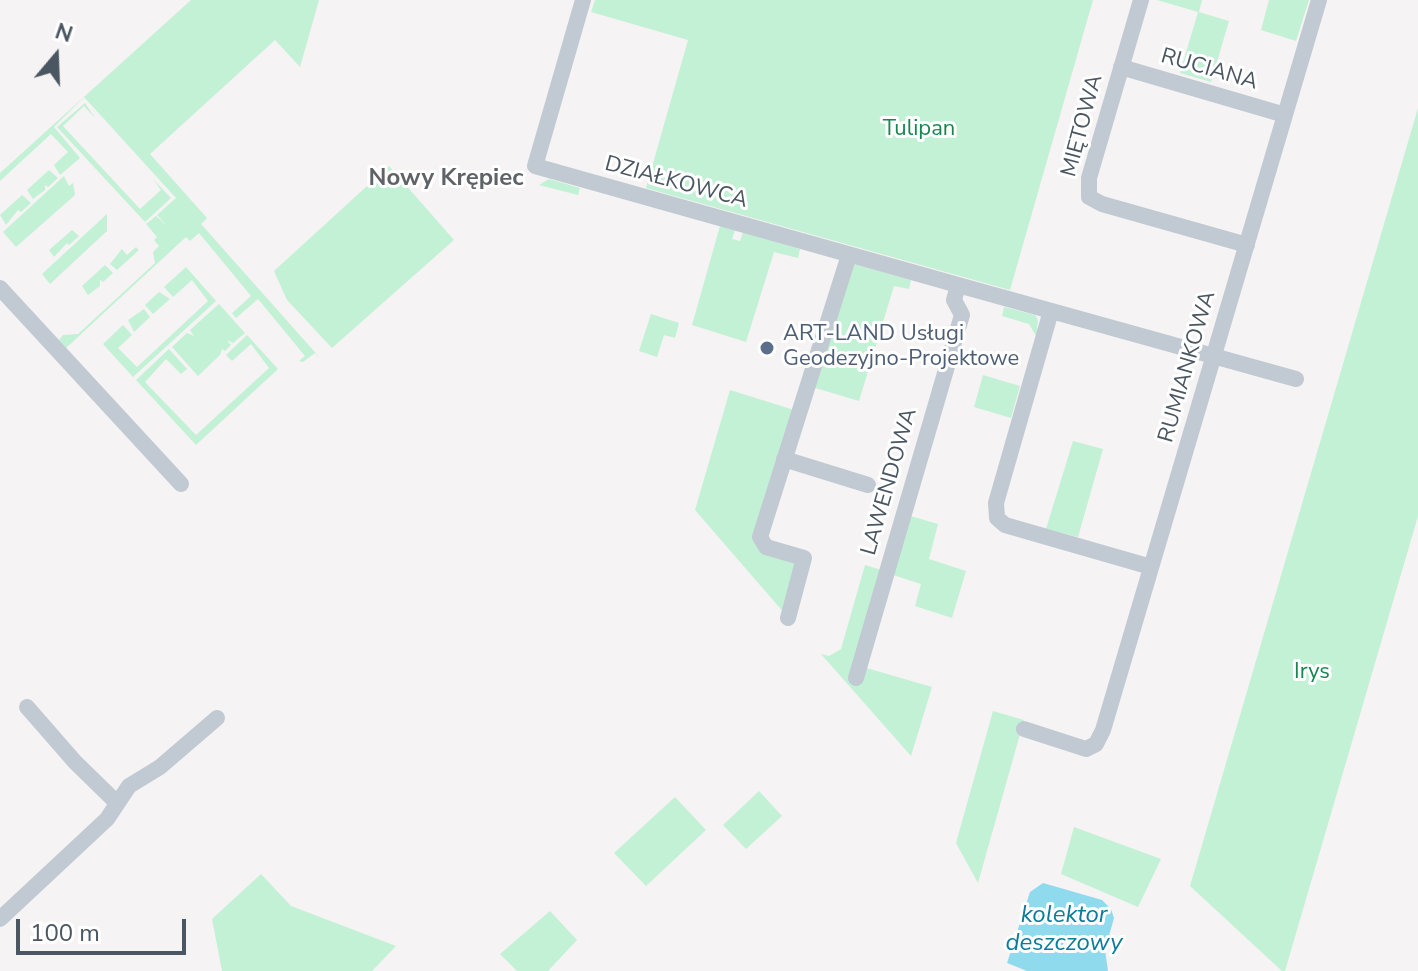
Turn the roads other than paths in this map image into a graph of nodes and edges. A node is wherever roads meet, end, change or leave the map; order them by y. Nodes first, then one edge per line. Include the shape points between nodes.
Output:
1 (583, 0) edge
2 (1141, 0) edge
3 (1319, 0) edge
4 (1121, 67) junction
5 (1285, 115) junction
6 (1247, 245) junction
7 (849, 255) junction
8 (0, 288) edge
9 (956, 292) junction
10 (1051, 311) junction
11 (1214, 356) junction
12 (1296, 379) dead end
13 (784, 459) junction
14 (181, 484) dead end
15 (868, 485) dead end
16 (1151, 567) junction
17 (788, 618) dead end
18 (856, 678) dead end
19 (27, 707) dead end
20 (217, 718) dead end
21 (1024, 729) dead end
22 (116, 802) junction
23 (0, 919) edge

1 - 7 street, DZIAŁKOWCA via 535,166
2 - 4 street, MIĘTOWA
3 - 5 street, RUMIANKOWA
4 - 5 street, RUCIANA
4 - 6 street, MIĘTOWA via 1089,178 1089,197
5 - 6 street, RUMIANKOWA
6 - 11 street, RUMIANKOWA
7 - 9 street, DZIAŁKOWCA
7 - 13 street
8 - 14 street
9 - 10 street, DZIAŁKOWCA
9 - 18 street, LAWENDOWA via 962,315
10 - 11 street
10 - 16 street via 996,503 997,518 1005,525
11 - 12 street
11 - 16 street, RUMIANKOWA
13 - 15 street
13 - 17 street via 760,537 766,547 804,558
16 - 21 street, RUMIANKOWA via 1096,744 1086,749
19 - 22 street
20 - 22 street
22 - 23 street via 107,819

